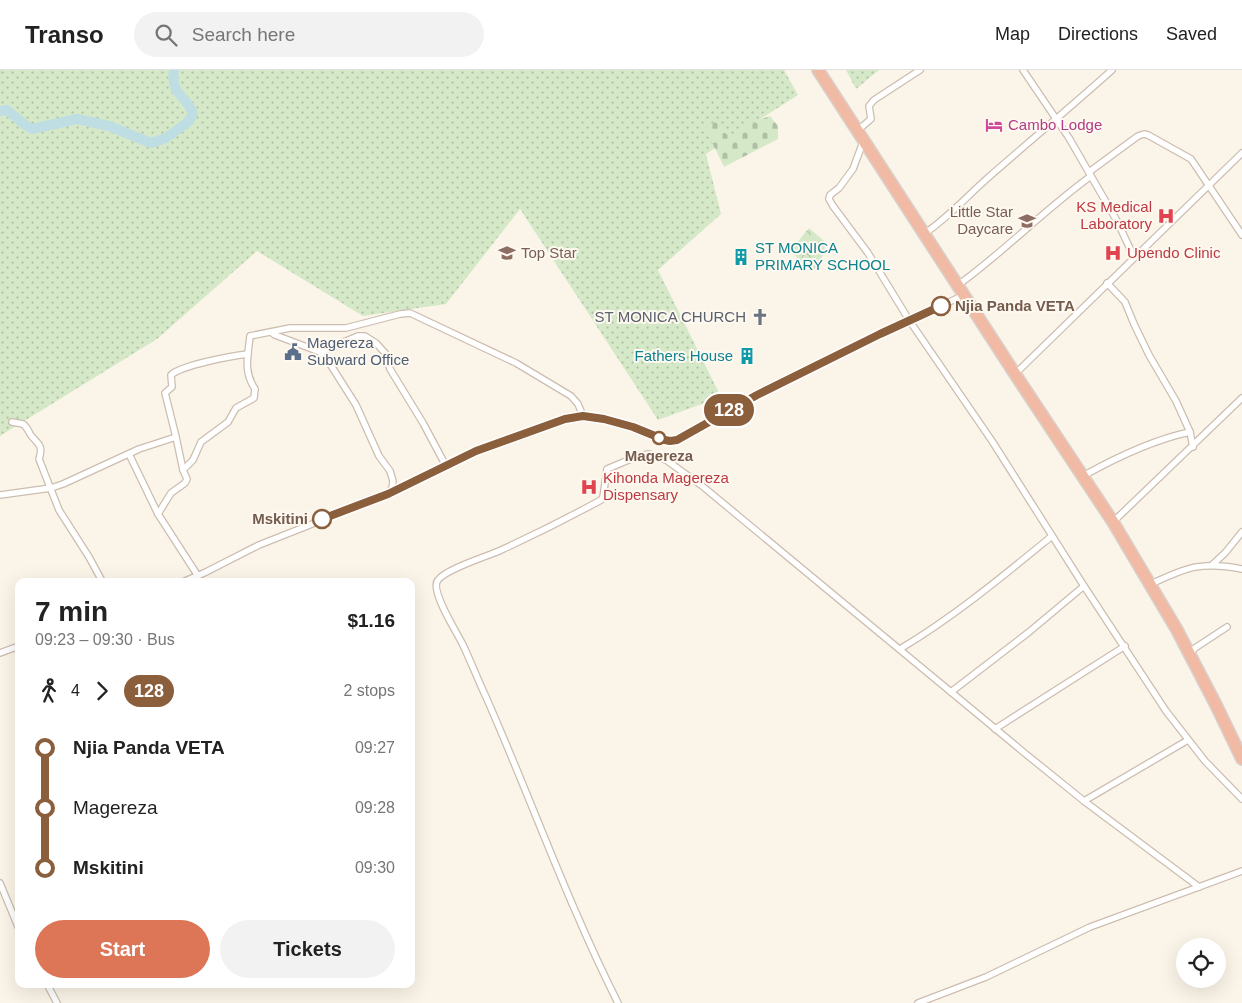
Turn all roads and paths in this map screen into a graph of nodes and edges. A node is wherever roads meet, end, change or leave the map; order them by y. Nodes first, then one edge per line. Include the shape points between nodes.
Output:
1 (818, 70) edge
2 (920, 70) edge
3 (1023, 70) edge
4 (1112, 70) edge
5 (1056, 120) junction
6 (860, 136) junction
7 (1242, 153) edge
8 (1090, 174) junction
9 (1209, 185) junction
10 (924, 234) junction
11 (1242, 235) edge
12 (1134, 257) junction
13 (1107, 283) junction
14 (961, 290) junction
15 (910, 320) junction
16 (271, 332) junction
17 (320, 352) junction
18 (248, 354) junction
19 (1015, 374) junction
20 (1242, 398) edge
21 (583, 416) junction
22 (12, 422) dead end
23 (1190, 432) junction
24 (176, 437) junction
25 (1193, 447) junction
26 (129, 454) junction
27 (446, 466) junction
28 (182, 470) junction
29 (1083, 476) junction
30 (51, 488) junction
31 (388, 494) junction
32 (0, 495) edge
33 (158, 514) junction
34 (1113, 522) junction
35 (1242, 532) edge
36 (1052, 536) junction
37 (1212, 564) junction
38 (1242, 569) edge
39 (198, 576) junction
40 (100, 578) edge
41 (193, 578) edge
42 (1151, 584) junction
43 (1084, 586) junction
44 (1227, 627) dead end
45 (1125, 646) junction
46 (15, 647) edge
47 (900, 649) junction
48 (0, 652) edge
49 (1190, 654) junction
50 (951, 692) junction
51 (995, 729) junction
52 (1188, 740) junction
53 (1241, 755) edge
54 (1242, 799) edge
55 (1084, 801) junction
56 (1242, 871) edge
57 (0, 883) edge
58 (1199, 887) junction
59 (15, 919) edge
60 (49, 988) edge
61 (56, 1003) edge
62 (618, 1003) edge
63 (918, 1003) edge

1 - 6 highway
2 - 6 street via 874,100 869,106 871,119
3 - 5 street
4 - 5 street
5 - 8 street
5 - 10 street
6 - 10 highway
6 - 15 street via 853,169 829,198
7 - 9 street
8 - 9 street via 1144,134 1191,159
8 - 12 street
8 - 14 street
9 - 11 street
9 - 12 street
10 - 14 highway
12 - 13 street
13 - 19 street
13 - 23 street via 1125,302
14 - 15 street
14 - 19 highway
15 - 21 street via 749,399 677,440 665,440 620,423
15 - 36 street
16 - 17 street
16 - 18 street via 250,336
16 - 21 street via 291,328 346,328 410,313 516,362 571,396
17 - 27 street via 358,336 365,336 376,343 385,353 390,369 424,422
17 - 31 street via 356,404 390,471 393,481
18 - 24 street via 189,367 171,375 172,387 165,393
18 - 28 street via 247,372 255,389 254,398 236,408 228,422 201,442 193,460
19 - 29 highway
20 - 25 street
21 - 27 street via 510,438
22 - 30 street via 24,424 39,443 41,454 38,459
23 - 25 street
23 - 29 street via 1137,448
24 - 26 street
24 - 28 street
25 - 34 street
26 - 30 street
26 - 33 street
27 - 31 street
28 - 33 street via 187,477 186,482 171,493
29 - 34 highway
30 - 32 street
30 - 40 street via 58,510
31 - 39 street via 259,544
33 - 39 street
34 - 42 highway
35 - 37 street
36 - 43 street
36 - 47 street via 970,603
37 - 38 street
37 - 42 street via 1192,567
39 - 41 street
42 - 49 highway
43 - 45 street
43 - 50 street
44 - 49 street
45 - 51 street
45 - 52 street
46 - 48 street
47 - 50 street
47 - 62 street via 701,485 666,460 649,454 607,469 601,500 437,580 437,590 447,617 512,756 580,923
49 - 53 highway
50 - 51 street
51 - 55 street
52 - 54 street
52 - 55 street
55 - 58 street
56 - 58 street
57 - 59 street
58 - 63 street via 1090,927 986,977
60 - 61 street

